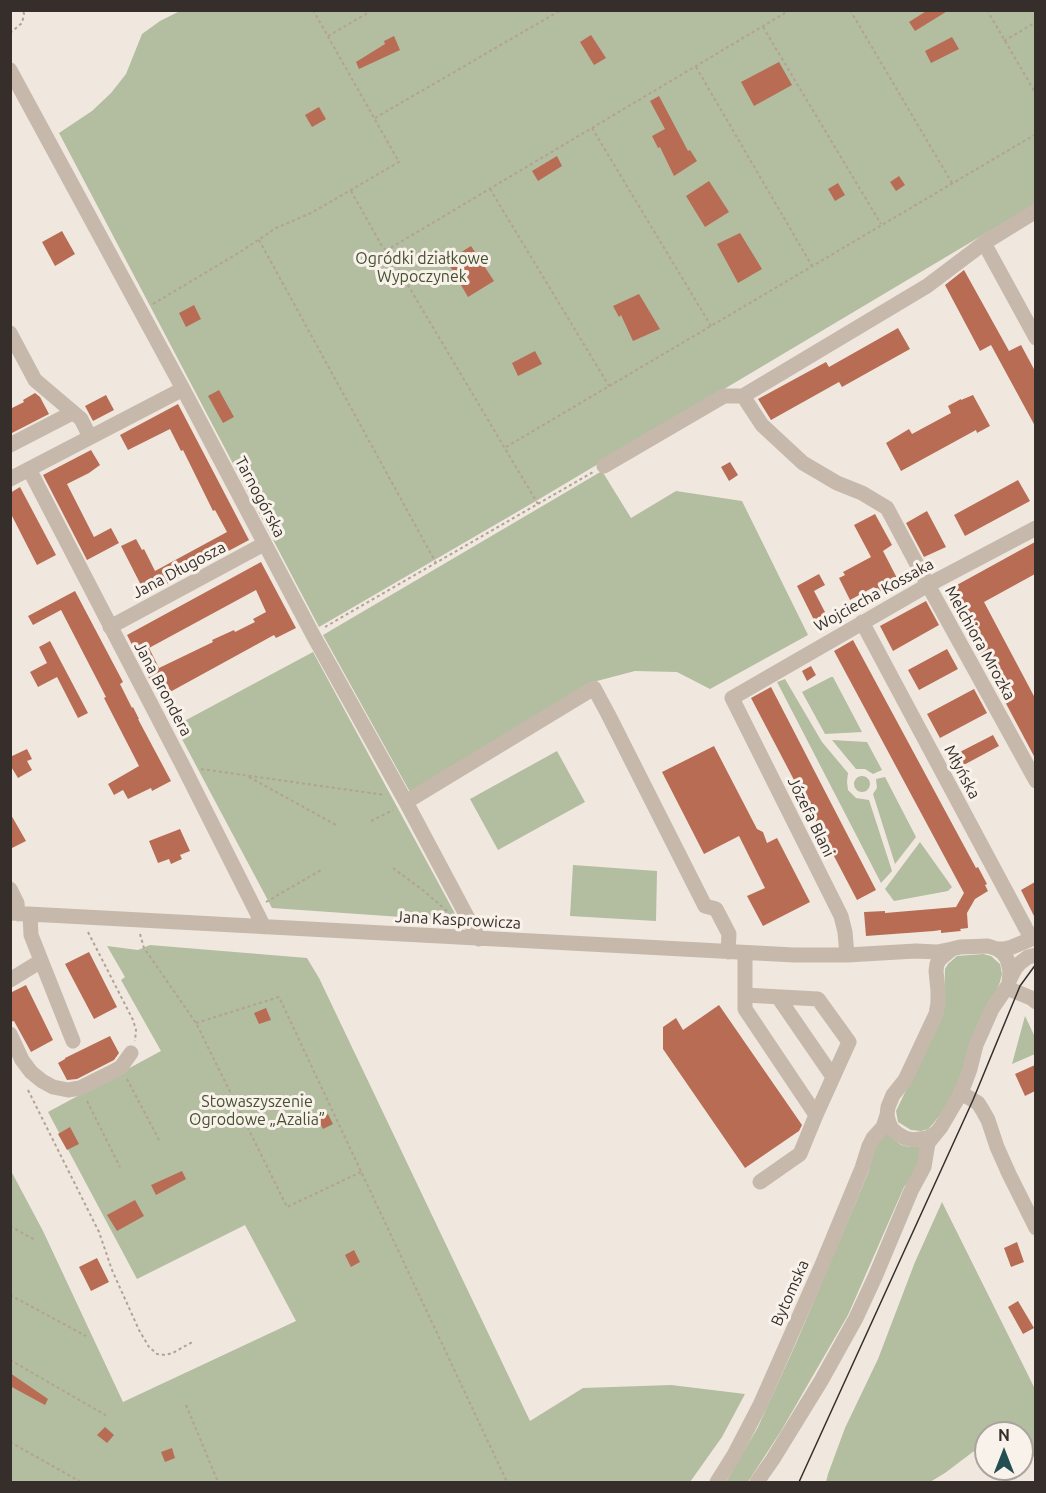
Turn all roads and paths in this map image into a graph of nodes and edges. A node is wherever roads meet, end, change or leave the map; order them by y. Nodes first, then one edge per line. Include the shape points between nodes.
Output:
1 (23, 10) edge
2 (313, 10) edge
3 (373, 10) edge
4 (561, 10) edge
5 (790, 10) edge
6 (850, 10) edge
7 (987, 10) edge
8 (1035, 22) edge
9 (763, 27) junction
10 (10, 33) edge
11 (328, 36) junction
12 (1004, 41) junction
13 (696, 67) junction
14 (10, 70) edge
15 (1035, 94) edge
16 (375, 118) junction
17 (592, 128) junction
18 (1035, 134) edge
19 (952, 183) junction
20 (490, 189) junction
21 (351, 191) junction
22 (1035, 211) edge
23 (881, 224) junction
24 (259, 239) junction
25 (984, 243) junction
26 (387, 250) junction
27 (812, 266) junction
28 (141, 311) junction
29 (711, 326) junction
30 (10, 333) edge
31 (1035, 338) edge
32 (609, 386) junction
33 (183, 389) junction
34 (743, 396) junction
35 (72, 413) junction
36 (90, 437) junction
37 (10, 444) edge
38 (505, 448) junction
39 (604, 466) joint
40 (29, 469) junction
41 (10, 479) edge
42 (538, 504) junction
43 (1035, 528) edge
44 (264, 544) junction
45 (436, 563) junction
46 (928, 585) junction
47 (862, 622) junction
48 (110, 627) junction
49 (312, 635) junction
50 (732, 698) joint
51 (183, 766) junction
52 (247, 776) junction
53 (1035, 781) edge
54 (404, 800) junction
55 (371, 821) dead end
56 (336, 825) dead end
57 (393, 868) dead end
58 (323, 869) dead end
59 (10, 889) edge
60 (255, 908) junction
61 (447, 911) dead end
62 (20, 914) edge
63 (87, 917) junction
64 (140, 921) junction
65 (264, 927) junction
66 (1033, 938) edge
67 (479, 939) junction
68 (952, 949) junction
69 (997, 949) junction
70 (728, 952) junction
71 (904, 952) junction
72 (745, 953) junction
73 (1035, 955) edge
74 (847, 956) junction
75 (41, 961) junction
76 (936, 979) junction
77 (10, 980) edge
78 (1008, 984) junction
79 (745, 995) junction
80 (778, 997) junction
81 (1035, 1002) edge
82 (196, 1023) junction
83 (10, 1034) edge
84 (73, 1041) dead end
85 (131, 1053) joint
86 (121, 1067) junction
87 (833, 1077) junction
88 (26, 1086) dead end
89 (80, 1088) junction
90 (961, 1093) junction
91 (887, 1114) junction
92 (816, 1115) junction
93 (934, 1134) junction
94 (159, 1140) dead end
95 (120, 1167) dead end
96 (361, 1172) junction
97 (760, 1182) dead end
98 (10, 1226) edge
99 (1035, 1228) edge
100 (35, 1240) dead end
101 (10, 1295) edge
102 (86, 1336) dead end
103 (194, 1341) dead end
104 (10, 1360) edge
105 (186, 1405) dead end
106 (107, 1416) dead end
107 (10, 1442) edge
108 (81, 1482) edge
109 (218, 1482) edge
110 (507, 1482) edge
111 (717, 1482) edge
112 (757, 1482) edge

1 - 10 path via 22,23
2 - 11 path
3 - 11 path
4 - 16 path
5 - 9 path
6 - 19 path
7 - 12 path
8 - 12 path
9 - 13 path
9 - 23 path
11 - 16 path
12 - 15 path
13 - 17 path
13 - 27 path
14 - 28 street, Tarnogórska
16 - 21 path via 399,162
17 - 20 path
17 - 29 path
18 - 19 path
19 - 23 path
20 - 26 path
20 - 32 path
21 - 24 path
21 - 26 path
22 - 25 street
23 - 27 path
24 - 28 path
24 - 45 path
25 - 31 street
25 - 34 street via 927,286
26 - 38 path
27 - 29 path
28 - 33 street, Tarnogórska
29 - 32 path
30 - 35 street via 35,380
32 - 38 path
33 - 36 street
33 - 44 street, Tarnogórska
34 - 39 street via 724,396
34 - 46 street, Melchiora Mrozka via 762,425 803,463 887,508
35 - 36 street via 81,419
35 - 37 street
36 - 40 street
38 - 42 path
39 - 42 path
40 - 41 street
40 - 48 street, Jana Brondera
42 - 45 path
43 - 46 street, Wojciecha Kossaka
44 - 48 street, Jana Długosza
44 - 49 street, Tarnogórska
45 - 49 path
46 - 47 street, Wojciecha Kossaka
46 - 53 street, Melchiora Mrozka
47 - 50 street, Wojciecha Kossaka
47 - 66 street, Młyńska
48 - 51 street, Jana Brondera
49 - 54 street, Tarnogórska
50 - 74 street, Józefa Blani via 841,916
51 - 52 path
51 - 60 street, Jana Brondera
52 - 54 path
52 - 56 path
54 - 55 path
54 - 67 street, Tarnogórska
54 - 70 street via 594,688 705,906 716,909 729,934
57 - 61 path
58 - 60 path
59 - 62 street
60 - 65 street, Jana Brondera
62 - 63 street, Jana Kasprowicza
62 - 75 street
63 - 64 street, Jana Kasprowicza
63 - 85 path via 88,935 133,1020 136,1041
64 - 65 street, Jana Kasprowicza
64 - 82 path via 144,948
65 - 67 street, Jana Kasprowicza
66 - 69 street
67 - 70 street, Jana Kasprowicza
68 - 69 street, Jana Kasprowicza via 982,945
68 - 71 street, Jana Kasprowicza
68 - 76 street via 937,964
69 - 78 street via 1009,965
70 - 72 street, Jana Kasprowicza
71 - 74 street, Jana Kasprowicza
71 - 76 street via 927,962
72 - 74 street, Jana Kasprowicza
72 - 79 street
73 - 78 street via 1020,963
75 - 77 street
75 - 84 street
76 - 91 street, Bytomska via 936,1014 905,1080 890,1100
78 - 81 street
78 - 90 street via 976,1045
79 - 80 street
79 - 92 street via 745,1009
80 - 87 street
80 - 87 street via 818,999 849,1042
82 - 96 path via 279,997
82 - 96 path via 287,1207
83 - 89 street via 22,1060 42,1081 68,1090
85 - 86 street
86 - 89 street
86 - 94 path
87 - 92 street
88 - 103 path via 99,1232 112,1270 149,1347 165,1355
89 - 95 path
90 - 93 street
90 - 99 street via 978,1103 988,1120
91 - 93 street via 892,1129 905,1138 920,1140
91 - 111 street, Bytomska via 869,1146 826,1256 760,1405
92 - 97 street via 800,1154
93 - 112 street via 928,1143 924,1167 856,1318
96 - 110 path
98 - 100 path
101 - 102 path
104 - 106 path
105 - 109 path
107 - 108 path

